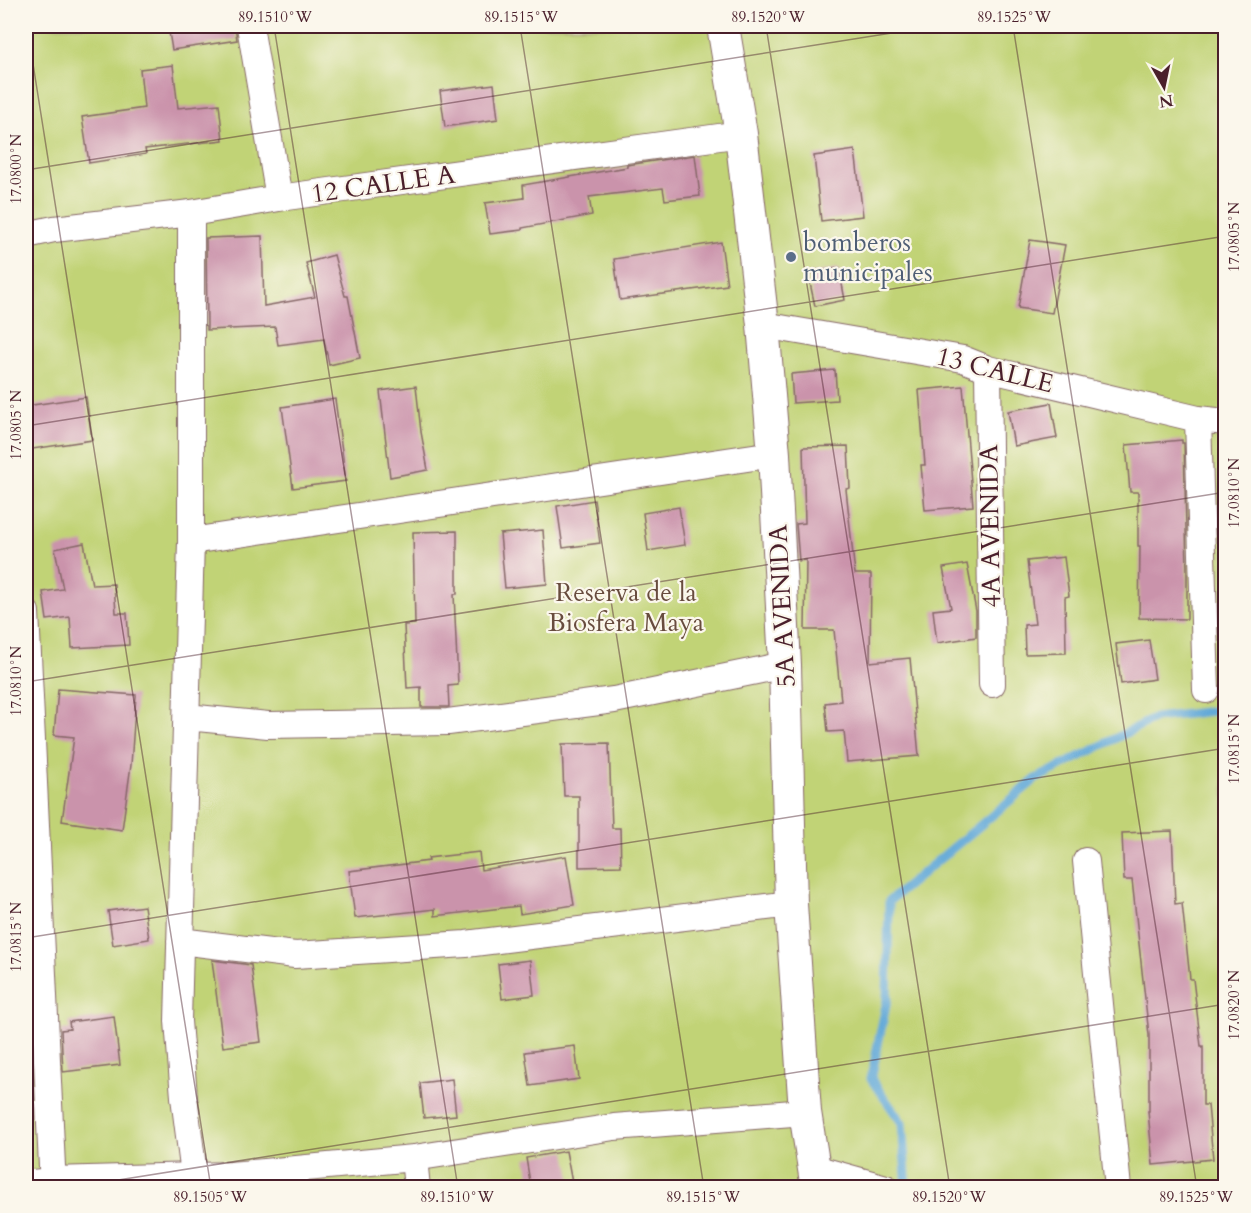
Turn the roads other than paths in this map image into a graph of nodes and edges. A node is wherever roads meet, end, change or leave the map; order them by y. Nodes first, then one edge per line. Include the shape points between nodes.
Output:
1 (250, 26) edge
2 (723, 26) edge
3 (741, 134) junction
4 (279, 198) junction
5 (191, 213) junction
6 (26, 235) edge
7 (763, 325) junction
8 (988, 369) junction
9 (1198, 419) junction
10 (1226, 422) edge
11 (774, 454) junction
12 (191, 541) junction
13 (26, 612) edge
14 (785, 665) junction
15 (992, 684) dead end
16 (1206, 690) dead end
17 (187, 717) junction
18 (1086, 861) dead end
19 (791, 904) junction
20 (180, 941) junction
21 (805, 1112) junction
22 (414, 1158) junction
23 (194, 1175) junction
24 (816, 1178) edge
25 (232, 1181) edge
26 (26, 1184) edge
27 (53, 1184) edge
28 (417, 1188) edge
29 (886, 1188) edge
30 (1118, 1188) edge

1 - 4 street
2 - 3 street, 5A AVENIDA
3 - 4 street, 12 CALLE A
3 - 7 street, 5A AVENIDA
4 - 5 street, 12 CALLE A
5 - 6 street, 12 CALLE A
5 - 12 street
7 - 8 street, 13 CALLE via 963,359
7 - 11 street, 5A AVENIDA
8 - 9 street, 13 CALLE
8 - 15 street, 4A AVENIDA
9 - 10 street, 13 CALLE
9 - 16 street
11 - 12 street
11 - 14 street, 5A AVENIDA
12 - 17 street
13 - 27 street
14 - 17 street via 614,700 448,722 268,725
14 - 19 street, 5A AVENIDA
17 - 20 street
18 - 30 street
19 - 20 street via 466,944 318,954 295,955
19 - 21 street, 5A AVENIDA
20 - 23 street via 178,1021
21 - 22 street via 614,1127
21 - 24 street, 5A AVENIDA
22 - 25 street
22 - 28 street
23 - 25 street
23 - 27 street
24 - 29 street
26 - 27 street

